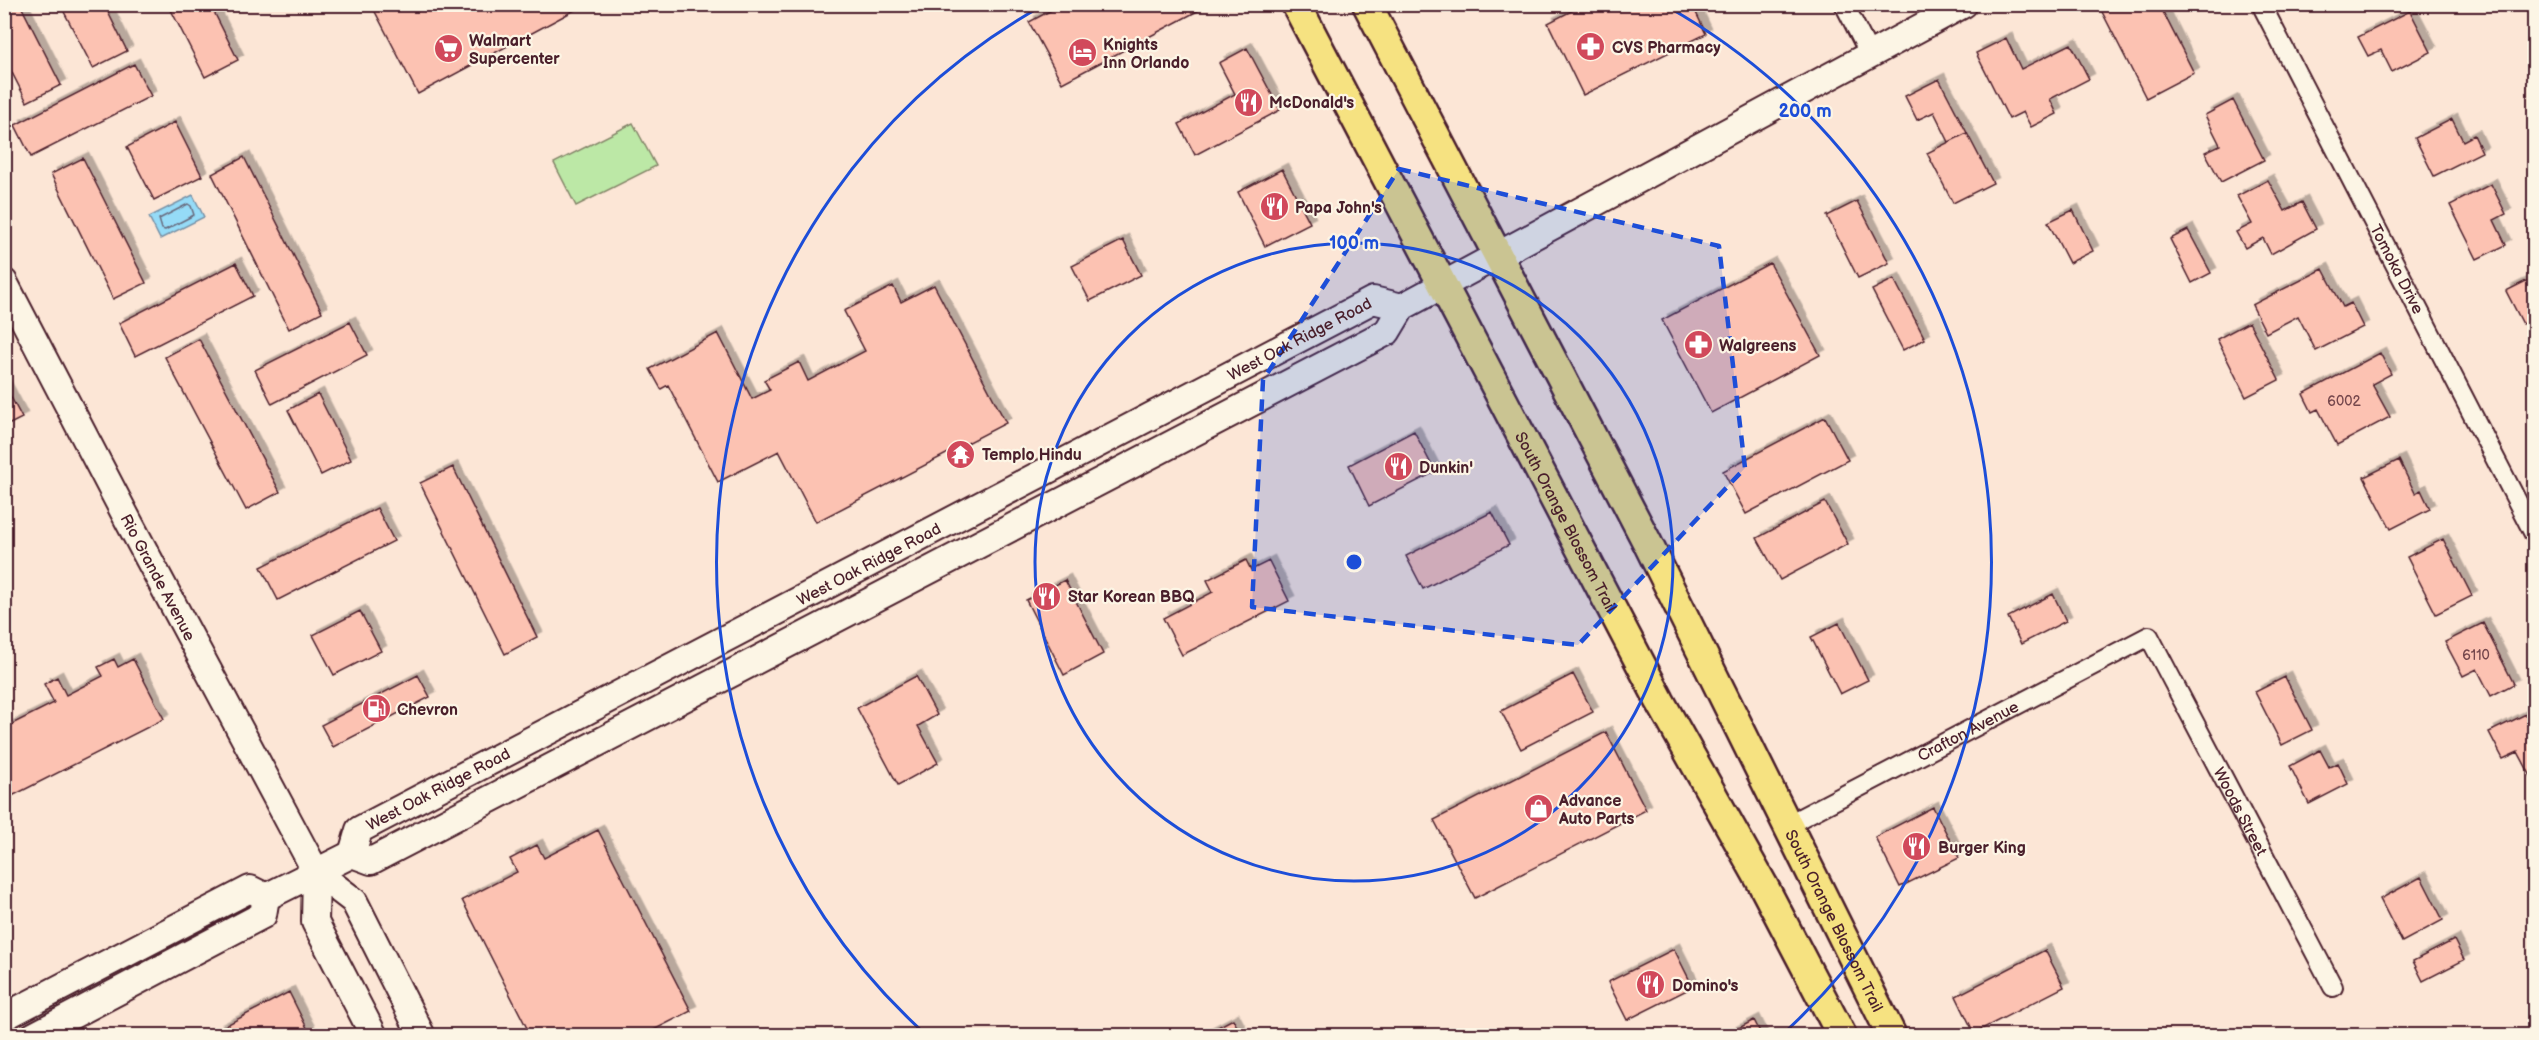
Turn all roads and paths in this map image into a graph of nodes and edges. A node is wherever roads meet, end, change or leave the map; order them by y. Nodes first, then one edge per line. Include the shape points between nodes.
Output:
1 (1296, 4) edge
2 (1367, 4) edge
3 (1844, 4) edge
4 (1964, 4) edge
5 (2261, 4) edge
6 (1870, 55) junction
7 (1499, 257) junction
8 (4, 282) edge
9 (1442, 287) junction
10 (1402, 307) junction
11 (933, 530) junction
12 (2535, 534) edge
13 (2149, 636) joint
14 (761, 658) junction
15 (613, 698) junction
16 (504, 791) junction
17 (1787, 825) junction
18 (352, 854) junction
19 (316, 872) junction
20 (266, 897) junction
21 (179, 926) junction
22 (193, 952) junction
23 (2333, 987) dead end
24 (4, 1017) edge
25 (33, 1035) edge
26 (374, 1035) edge
27 (422, 1035) edge
28 (1842, 1035) edge
29 (1892, 1035) edge

1 - 9 main road, South Orange Blossom Trail
2 - 7 main road, South Orange Blossom Trail
3 - 6 street
4 - 6 street
5 - 12 street, Tomoka Drive
6 - 7 street
7 - 9 street
7 - 17 main road, South Orange Blossom Trail via 1647,542
8 - 19 street, Rio Grande Avenue
9 - 10 street
9 - 28 main road, South Orange Blossom Trail
10 - 11 street, West Oak Ridge Road via 1374,300
10 - 14 street, West Oak Ridge Road via 1387,332
11 - 14 street via 911,556 772,630 758,645
11 - 15 street, West Oak Ridge Road
13 - 17 street, Crafton Avenue
13 - 23 street, Woods Street
14 - 16 street, West Oak Ridge Road
15 - 16 street via 617,706 608,718 524,763
15 - 18 street, West Oak Ridge Road via 359,830
16 - 18 street, West Oak Ridge Road via 371,861
17 - 29 main road, South Orange Blossom Trail
18 - 19 street
19 - 20 street
19 - 26 street, Rio Grande Avenue via 315,922
19 - 27 street, Rio Grande Avenue via 354,901
20 - 21 street via 250,890
20 - 22 street via 263,915
21 - 22 street
21 - 24 street
22 - 25 street

